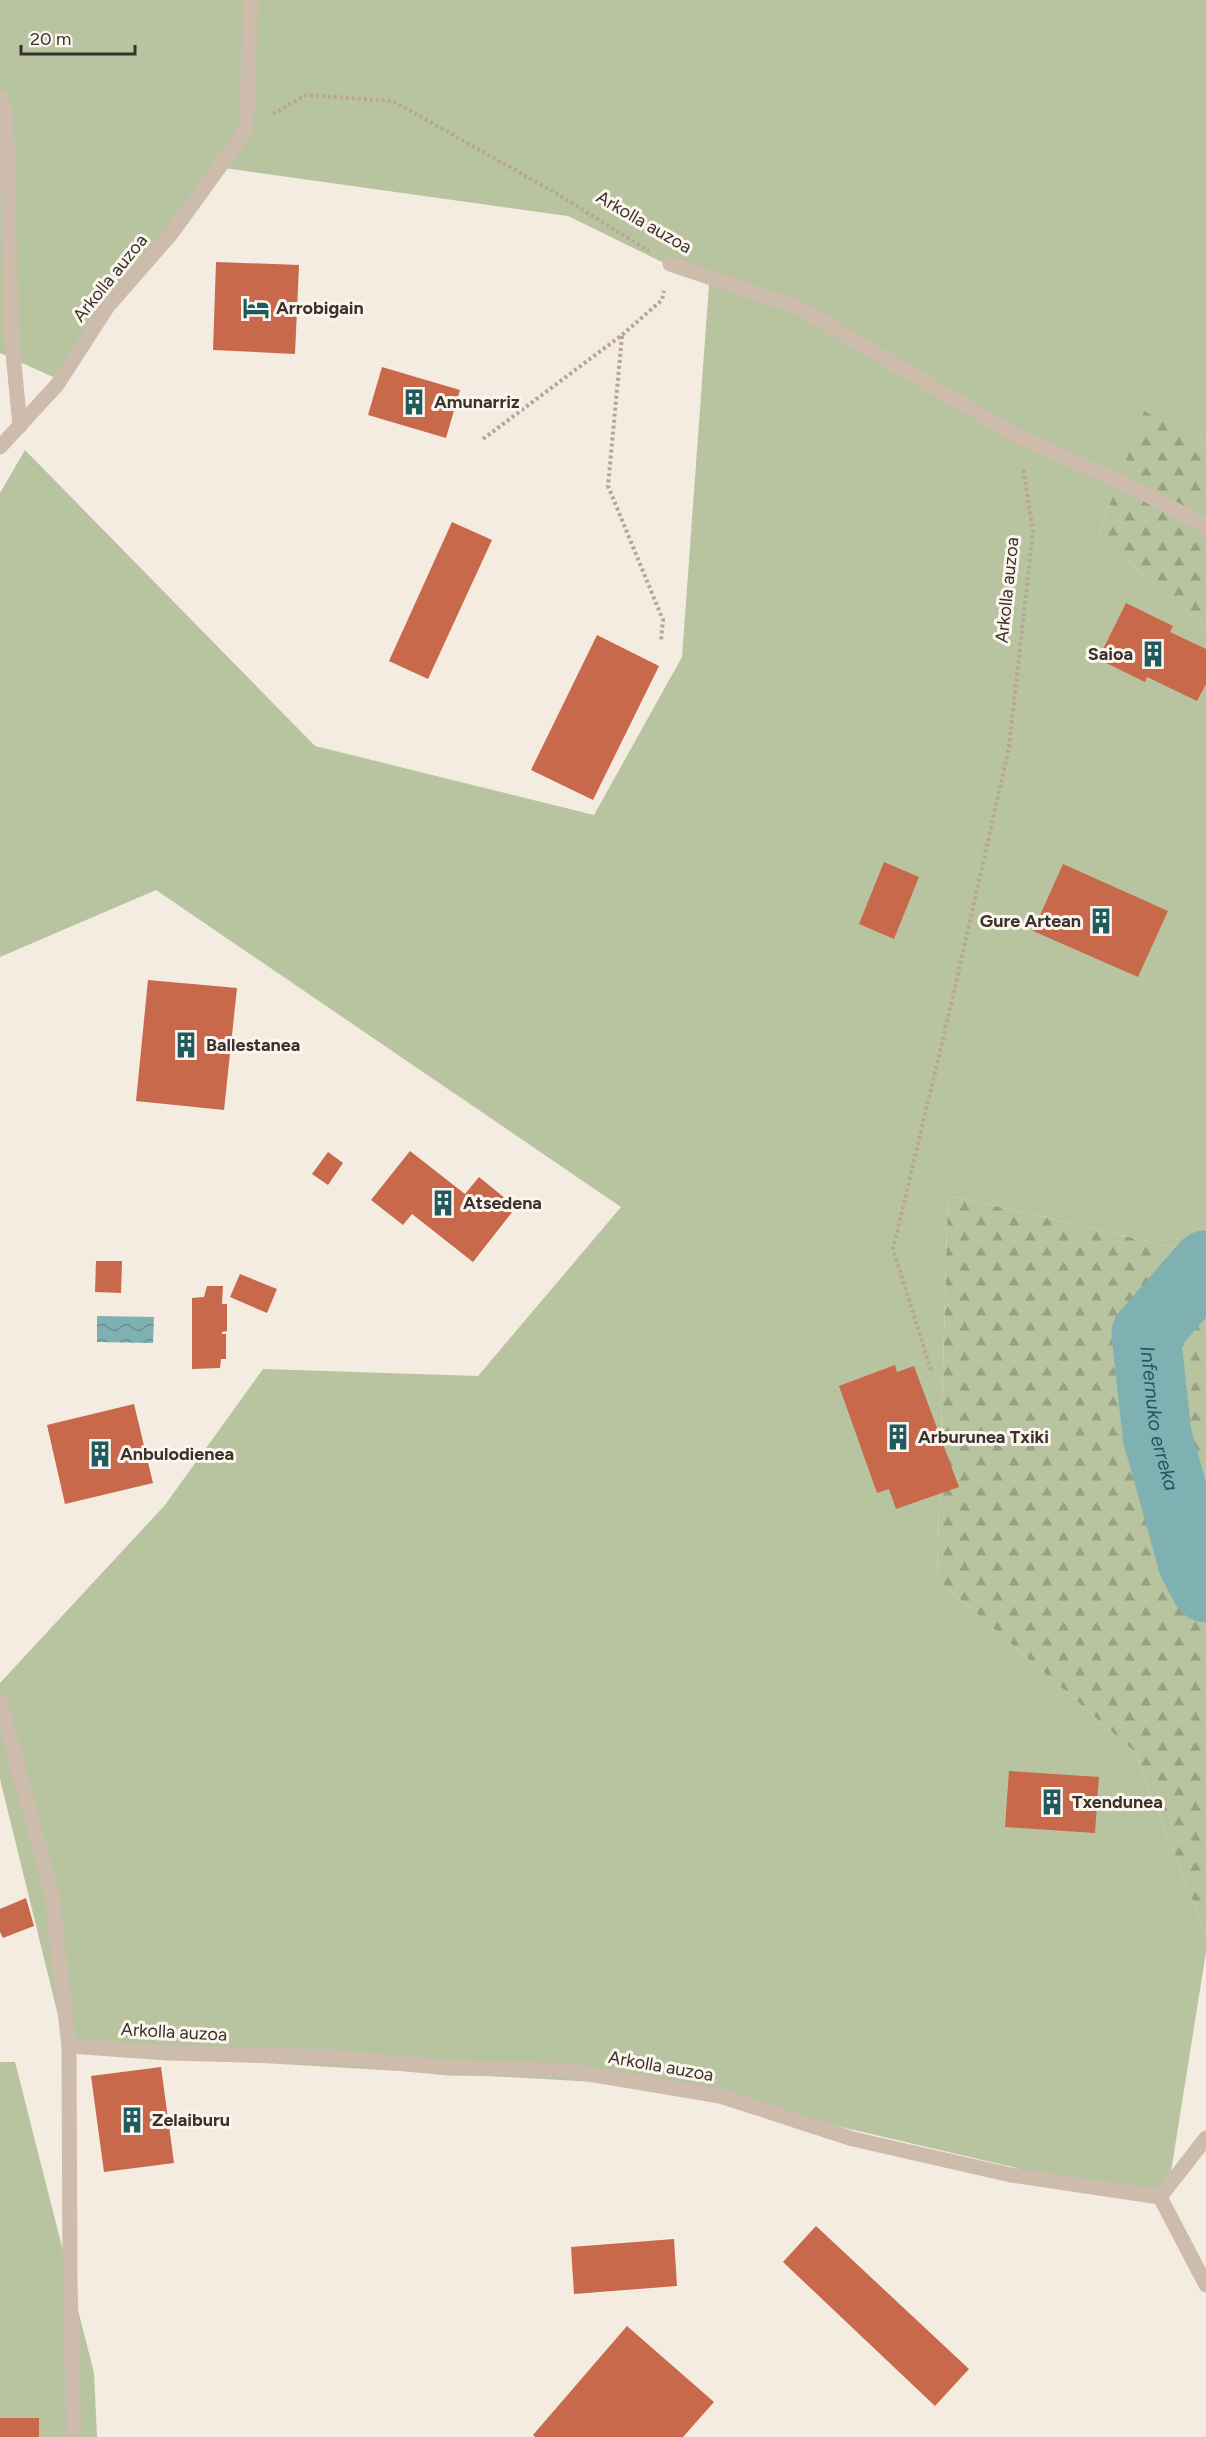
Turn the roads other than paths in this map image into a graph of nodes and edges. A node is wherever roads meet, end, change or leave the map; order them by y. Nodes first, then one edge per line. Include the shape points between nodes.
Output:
1 (251, 0) edge
2 (0, 98) edge
3 (670, 264) road end
4 (20, 426) junction
5 (0, 447) edge
6 (1206, 526) edge
7 (0, 1700) edge
8 (69, 2046) junction
9 (1206, 2138) edge
10 (1160, 2197) junction
11 (1206, 2284) edge
12 (74, 2437) edge

1 - 4 street, Arkolla auzoa via 246,130 171,234 108,306 57,385
2 - 4 street via 6,113 12,343
3 - 6 street, Arkolla auzoa via 797,307 1019,437 1140,491
4 - 5 street, Arkolla auzoa
7 - 8 street via 52,1895
8 - 10 street, Arkolla auzoa via 168,2054 332,2057 449,2068 565,2070 720,2096 853,2139 1011,2175
8 - 12 street
9 - 10 street
10 - 11 street

